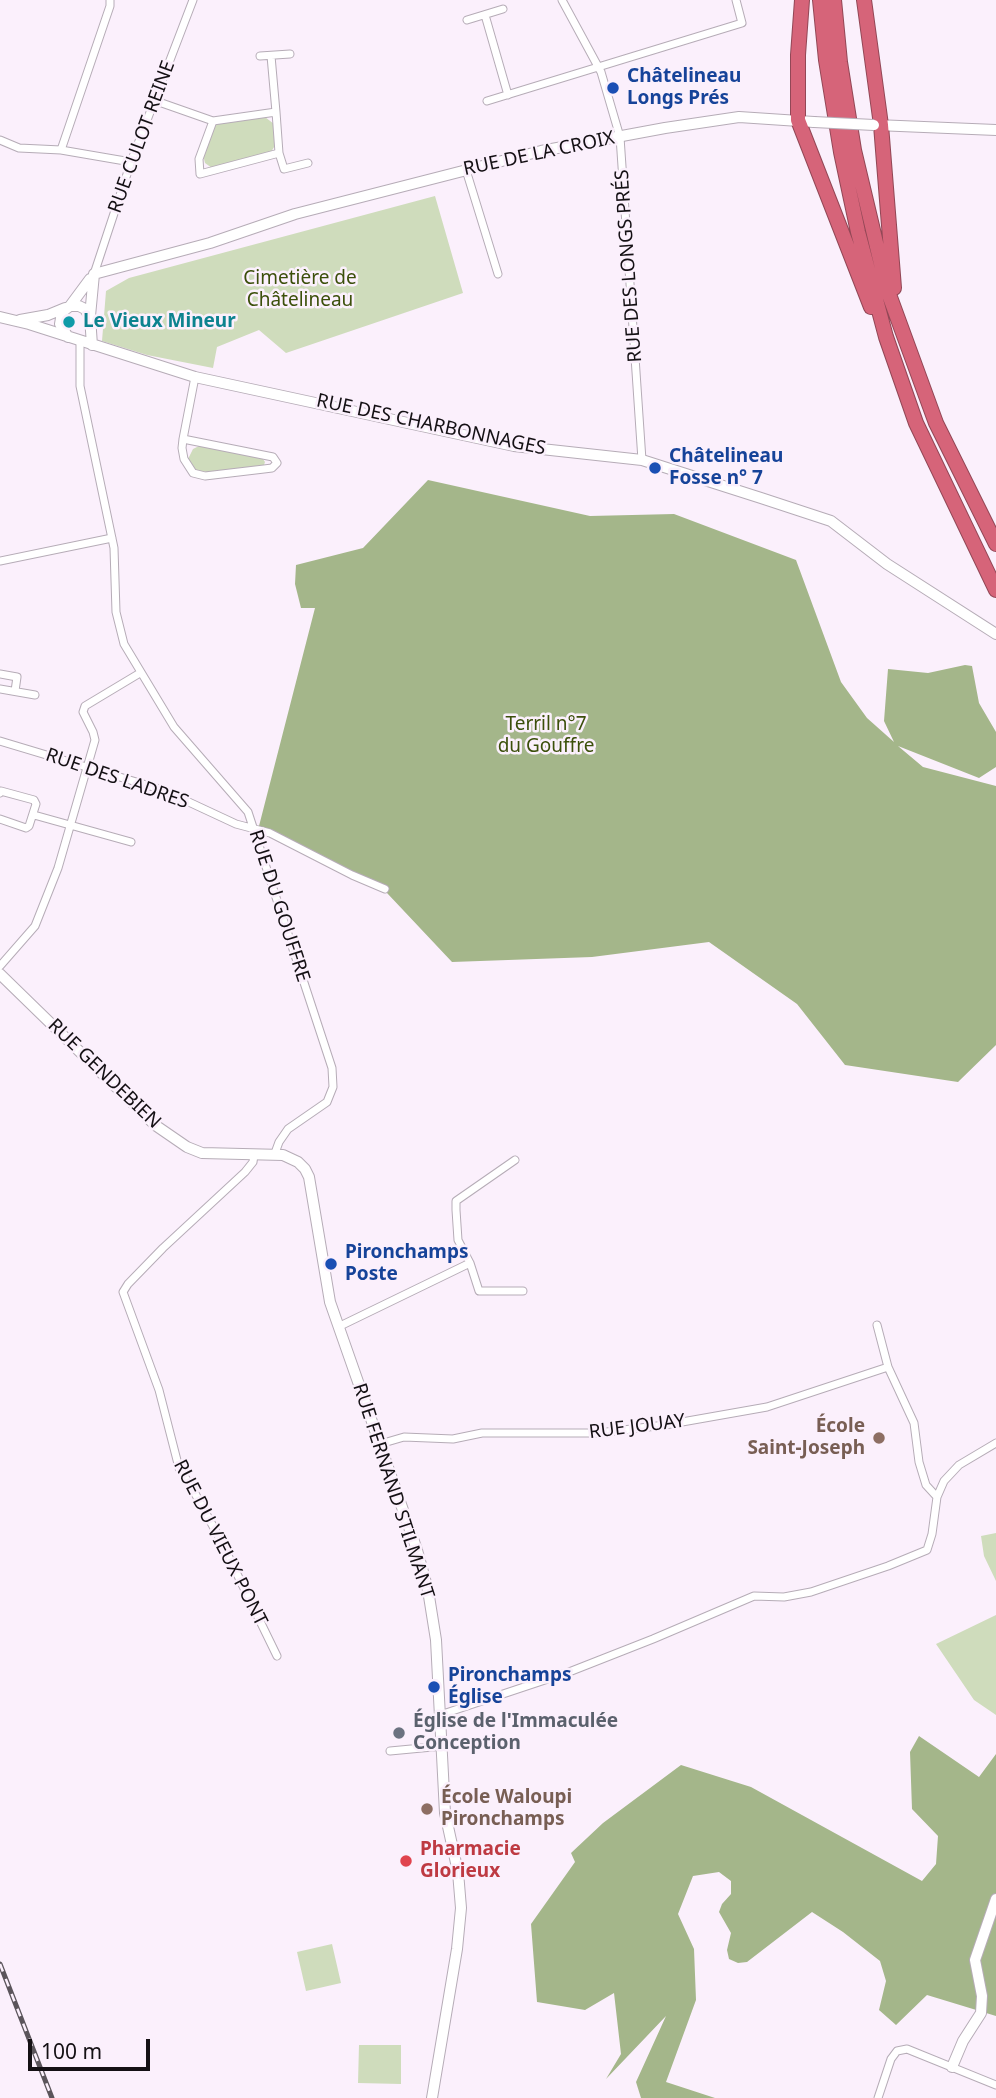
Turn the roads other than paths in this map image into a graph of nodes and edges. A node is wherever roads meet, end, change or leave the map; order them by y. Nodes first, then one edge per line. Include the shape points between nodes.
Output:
1 (110, 0) edge
2 (193, 0) edge
3 (563, 0) edge
4 (736, 0) edge
5 (802, 0) edge
6 (820, 0) edge
7 (834, 0) edge
8 (864, 0) edge
9 (503, 9) dead end
10 (485, 15) junction
11 (467, 20) dead end
12 (290, 54) dead end
13 (271, 55) junction
14 (260, 56) dead end
15 (597, 66) junction
16 (508, 94) junction
17 (156, 101) junction
18 (487, 101) dead end
19 (276, 112) junction
20 (798, 120) junction
21 (213, 121) junction
22 (878, 125) junction
23 (996, 130) edge
24 (620, 136) junction
25 (0, 141) edge
26 (61, 150) junction
27 (279, 153) junction
28 (131, 162) junction
29 (308, 163) dead end
30 (466, 170) junction
31 (94, 274) junction
32 (498, 274) dead end
33 (67, 307) junction
34 (0, 317) edge
35 (90, 317) junction
36 (17, 321) junction
37 (901, 331) junction
38 (68, 337) junction
39 (886, 337) junction
40 (80, 342) junction
41 (92, 345) junction
42 (195, 377) junction
43 (183, 439) junction
44 (642, 460) junction
45 (112, 537) junction
46 (996, 544) edge
47 (0, 561) edge
48 (996, 590) edge
49 (996, 634) edge
50 (140, 673) junction
51 (0, 674) edge
52 (0, 689) edge
53 (15, 691) junction
54 (35, 695) dead end
55 (0, 741) edge
56 (87, 768) junction
57 (0, 793) edge
58 (34, 815) junction
59 (0, 820) edge
60 (70, 826) junction
61 (255, 828) junction
62 (131, 842) dead end
63 (385, 889) dead end
64 (0, 966) edge
65 (0, 975) edge
66 (275, 1153) junction
67 (254, 1155) junction
68 (515, 1160) dead end
69 (470, 1263) junction
70 (523, 1291) dead end
71 (877, 1325) dead end
72 (338, 1327) junction
73 (888, 1367) junction
74 (996, 1443) edge
75 (380, 1444) junction
76 (937, 1497) junction
77 (277, 1656) dead end
78 (440, 1715) junction
79 (443, 1746) junction
80 (390, 1751) dead end
81 (996, 1899) edge
82 (952, 2067) junction
83 (996, 2085) edge
84 (432, 2098) edge
85 (878, 2098) edge

1 - 26 street
2 - 17 street, RUE CULOT REINE
3 - 15 street, RUE DES LONGS PRÉS
4 - 15 street via 742,23
5 - 20 highway
6 - 39 highway via 841,152
7 - 37 highway via 853,149 874,244
8 - 22 highway
9 - 10 street
10 - 11 street
10 - 16 street
12 - 13 street
13 - 14 street
13 - 19 street
15 - 16 street
15 - 24 street, RUE DES LONGS PRÉS
16 - 18 street
17 - 21 street
17 - 28 street, RUE CULOT REINE
19 - 21 street
19 - 27 street
20 - 22 street, RUE DE LA CROIX, bridge
20 - 24 street, RUE DE LA CROIX via 739,117
20 - 39 highway
21 - 27 street via 199,159 200,174
22 - 23 street, RUE DE LA CROIX
22 - 37 highway
24 - 30 street, RUE DE LA CROIX
24 - 44 street, RUE DES LONGS PRÉS
25 - 26 street via 19,148
26 - 28 street
27 - 29 street via 284,169
28 - 31 street, RUE CULOT REINE
30 - 31 street, RUE DE LA CROIX via 295,214
30 - 32 street
31 - 33 street
31 - 35 street
33 - 35 street via 82,308
33 - 36 street
33 - 38 street via 60,324
34 - 36 street, RUE DES CHARBONNAGES
35 - 41 street
36 - 38 street, RUE DES CHARBONNAGES
37 - 46 highway via 936,423
38 - 40 street, RUE DES CHARBONNAGES
39 - 48 highway via 916,424
40 - 41 street, RUE DES CHARBONNAGES
40 - 45 street, RUE DU GOUFFRE via 79,386
41 - 42 street, RUE DES CHARBONNAGES
42 - 43 street
42 - 44 street, RUE DES CHARBONNAGES via 514,446
43 - 43 street via 184,459 197,475 272,468 277,463 273,457
44 - 49 street, RUE DES CHARBONNAGES via 831,522
45 - 47 street
45 - 50 street, RUE DU GOUFFRE via 118,629
50 - 56 street via 85,705 83,712 95,740
50 - 61 street, RUE DU GOUFFRE via 174,727 248,812
51 - 53 street via 17,677
52 - 53 street
53 - 54 street
55 - 56 street, RUE DES LADRES
56 - 60 street
56 - 61 street, RUE DES LADRES via 163,790 236,824
57 - 58 street via 34,800
58 - 59 street via 26,828
58 - 60 street
60 - 62 street
60 - 64 street via 42,911
61 - 63 street, RUE DES LADRES
61 - 66 street, RUE DU GOUFFRE via 333,1077 327,1102 288,1129
65 - 67 street, RUE GENDEBIEN via 155,1125 202,1153
66 - 67 street, RUE GENDEBIEN
66 - 72 street via 298,1163 309,1177
67 - 77 street, RUE DU VIEUX PONT via 245,1172 123,1292 159,1390 179,1468 220,1539
68 - 69 street via 456,1201 458,1240
69 - 70 street via 479,1291
69 - 72 street
71 - 73 street
72 - 75 street, RUE FERNAND STILMANT
73 - 75 street, RUE JOUAY via 767,1407 665,1425 598,1433 404,1437
73 - 76 street via 914,1423 926,1485
74 - 76 street via 959,1465
75 - 78 street, RUE FERNAND STILMANT via 428,1590
76 - 78 street via 928,1550 811,1592 784,1597 754,1595 569,1672
78 - 79 street, RUE FERNAND STILMANT
79 - 80 street
79 - 84 street, RUE FERNAND STILMANT via 445,1813 461,1908
81 - 82 street via 975,1960 981,2012
82 - 83 street
82 - 85 street via 907,2049 897,2051

